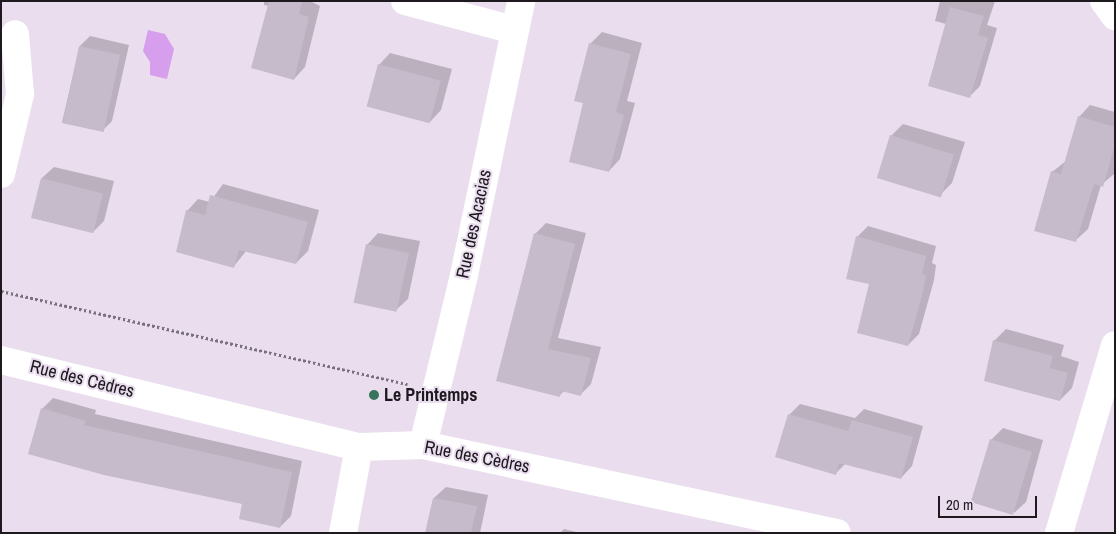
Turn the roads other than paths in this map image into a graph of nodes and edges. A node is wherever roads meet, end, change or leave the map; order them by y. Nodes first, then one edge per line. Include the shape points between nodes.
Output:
1 (405, 1) edge
2 (521, 1) edge
3 (1104, 1) edge
4 (1115, 16) edge
5 (514, 30) junction
6 (15, 34) dead end
7 (1, 174) edge
8 (1115, 345) edge
9 (1, 360) edge
10 (423, 445) junction
11 (359, 447) junction
12 (343, 533) edge
13 (837, 533) edge
14 (1059, 533) edge

1 - 5 street
2 - 5 street, Rue des Acacias
3 - 4 street
5 - 10 street, Rue des Acacias via 464,275
6 - 7 street via 20,94
8 - 14 street
9 - 11 street, Rue des Cèdres
10 - 11 street, Rue des Cèdres
10 - 13 street, Rue des Cèdres
11 - 12 street

